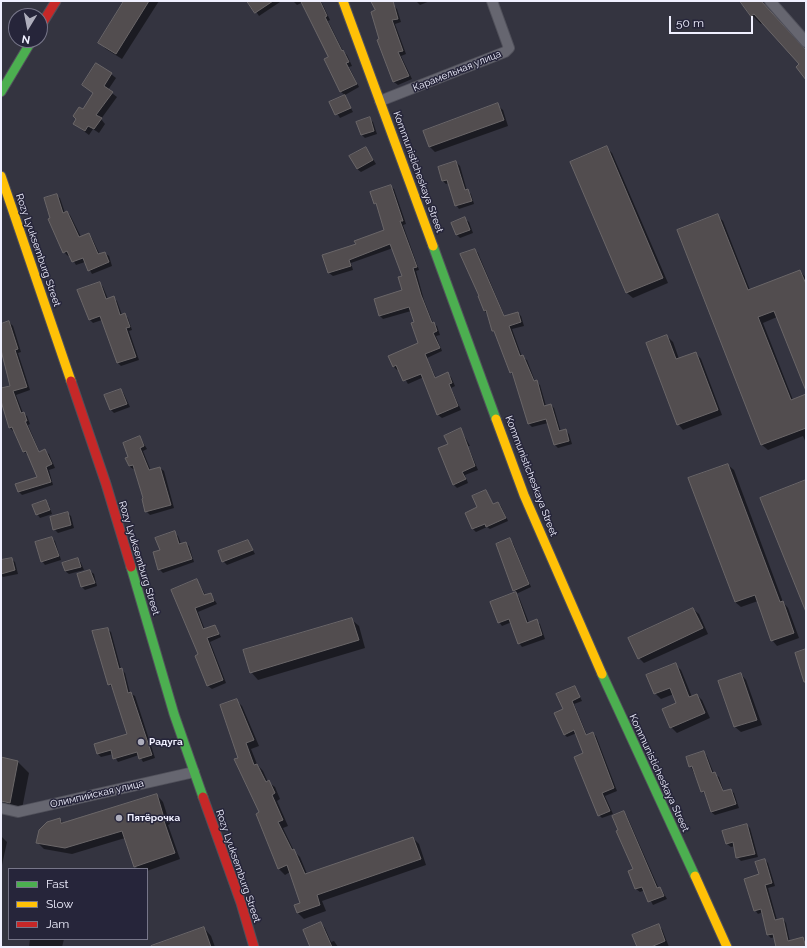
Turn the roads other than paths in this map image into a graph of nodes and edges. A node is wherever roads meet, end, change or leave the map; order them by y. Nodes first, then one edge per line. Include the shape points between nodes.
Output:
1 (56, 1) edge
2 (343, 1) edge
3 (492, 1) edge
4 (770, 1) edge
5 (48, 14) edge
6 (806, 42) edge
7 (27, 48) edge
8 (1, 92) edge
9 (380, 101) junction
10 (1, 176) edge
11 (194, 772) junction
12 (1, 808) edge
13 (254, 947) edge
14 (727, 947) edge

1 - 5 street
2 - 9 street, Kommunisticheskaya Street
3 - 9 street, Карамельная улица via 509,48 505,52
4 - 6 street
7 - 8 street
9 - 14 street, Kommunisticheskaya Street via 524,495 608,687
10 - 11 street, Rozy Lyuksemburg Street via 106,484 174,714
11 - 12 street, Олимпийская улица via 18,812
11 - 13 street, Rozy Lyuksemburg Street

